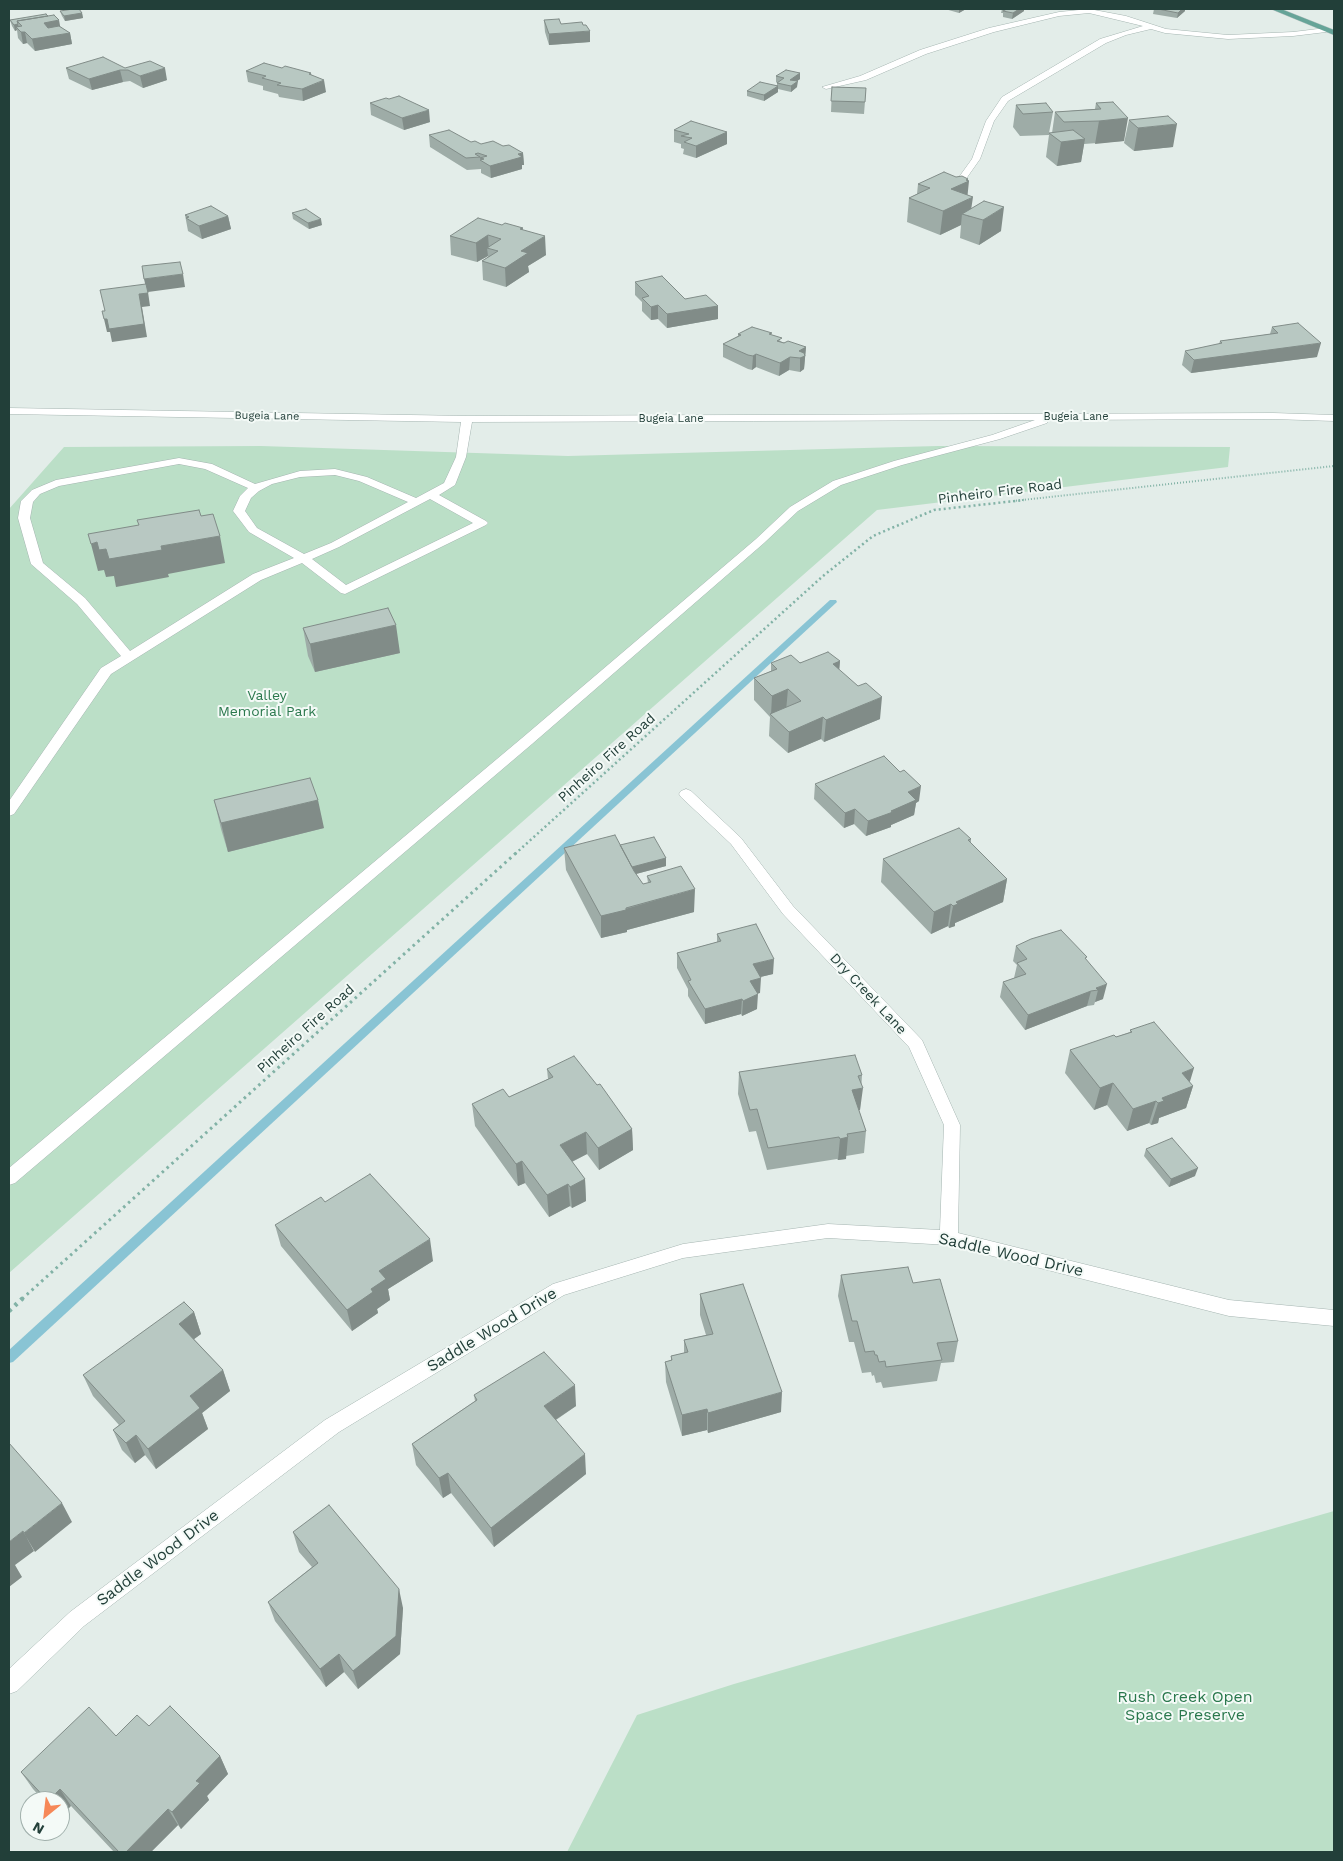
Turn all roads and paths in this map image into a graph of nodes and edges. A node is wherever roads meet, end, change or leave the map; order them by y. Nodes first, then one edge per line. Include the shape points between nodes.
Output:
1 (1275, 9) edge
2 (1151, 27) junction
3 (1326, 30) junction
4 (1334, 33) edge
5 (826, 87) dead end
6 (958, 184) edge
7 (9, 411) edge
8 (1056, 417) junction
9 (1334, 418) edge
10 (467, 419) junction
11 (1334, 466) edge
12 (256, 488) junction
13 (431, 494) junction
14 (418, 502) junction
15 (303, 558) junction
16 (128, 657) junction
17 (686, 794) dead end
18 (9, 811) edge
19 (9, 1178) edge
20 (950, 1238) junction
21 (9, 1311) edge
22 (1334, 1318) edge
23 (9, 1683) edge

1 - 3 main road
2 - 3 street via 1228,37
2 - 5 street via 1089,11 1059,14 992,30 923,52 863,78
2 - 6 street via 1103,42 1006,99 990,122 976,159
3 - 4 main road
7 - 10 street, Bugeia Lane
8 - 9 street, Bugeia Lane
8 - 10 street, Bugeia Lane
8 - 19 street via 837,483 794,509 527,741
10 - 13 street via 461,457 449,485
11 - 21 path, Pinheiro Fire Road via 934,510 874,536 823,576
12 - 14 street via 300,474 335,472 363,479
12 - 15 street via 246,496 239,511 253,530
12 - 16 street via 208,466 179,461 56,483 27,500 24,518 37,564 81,601
13 - 14 street
13 - 15 street via 482,522 345,590
14 - 15 street
15 - 16 street via 257,577
16 - 18 street via 106,671
17 - 20 street, Dry Creek Lane via 736,841 788,910 916,1044 952,1125
20 - 22 street, Saddle Wood Drive via 1230,1308
20 - 23 street, Saddle Wood Drive via 828,1231 683,1251 560,1289 332,1426 77,1619

